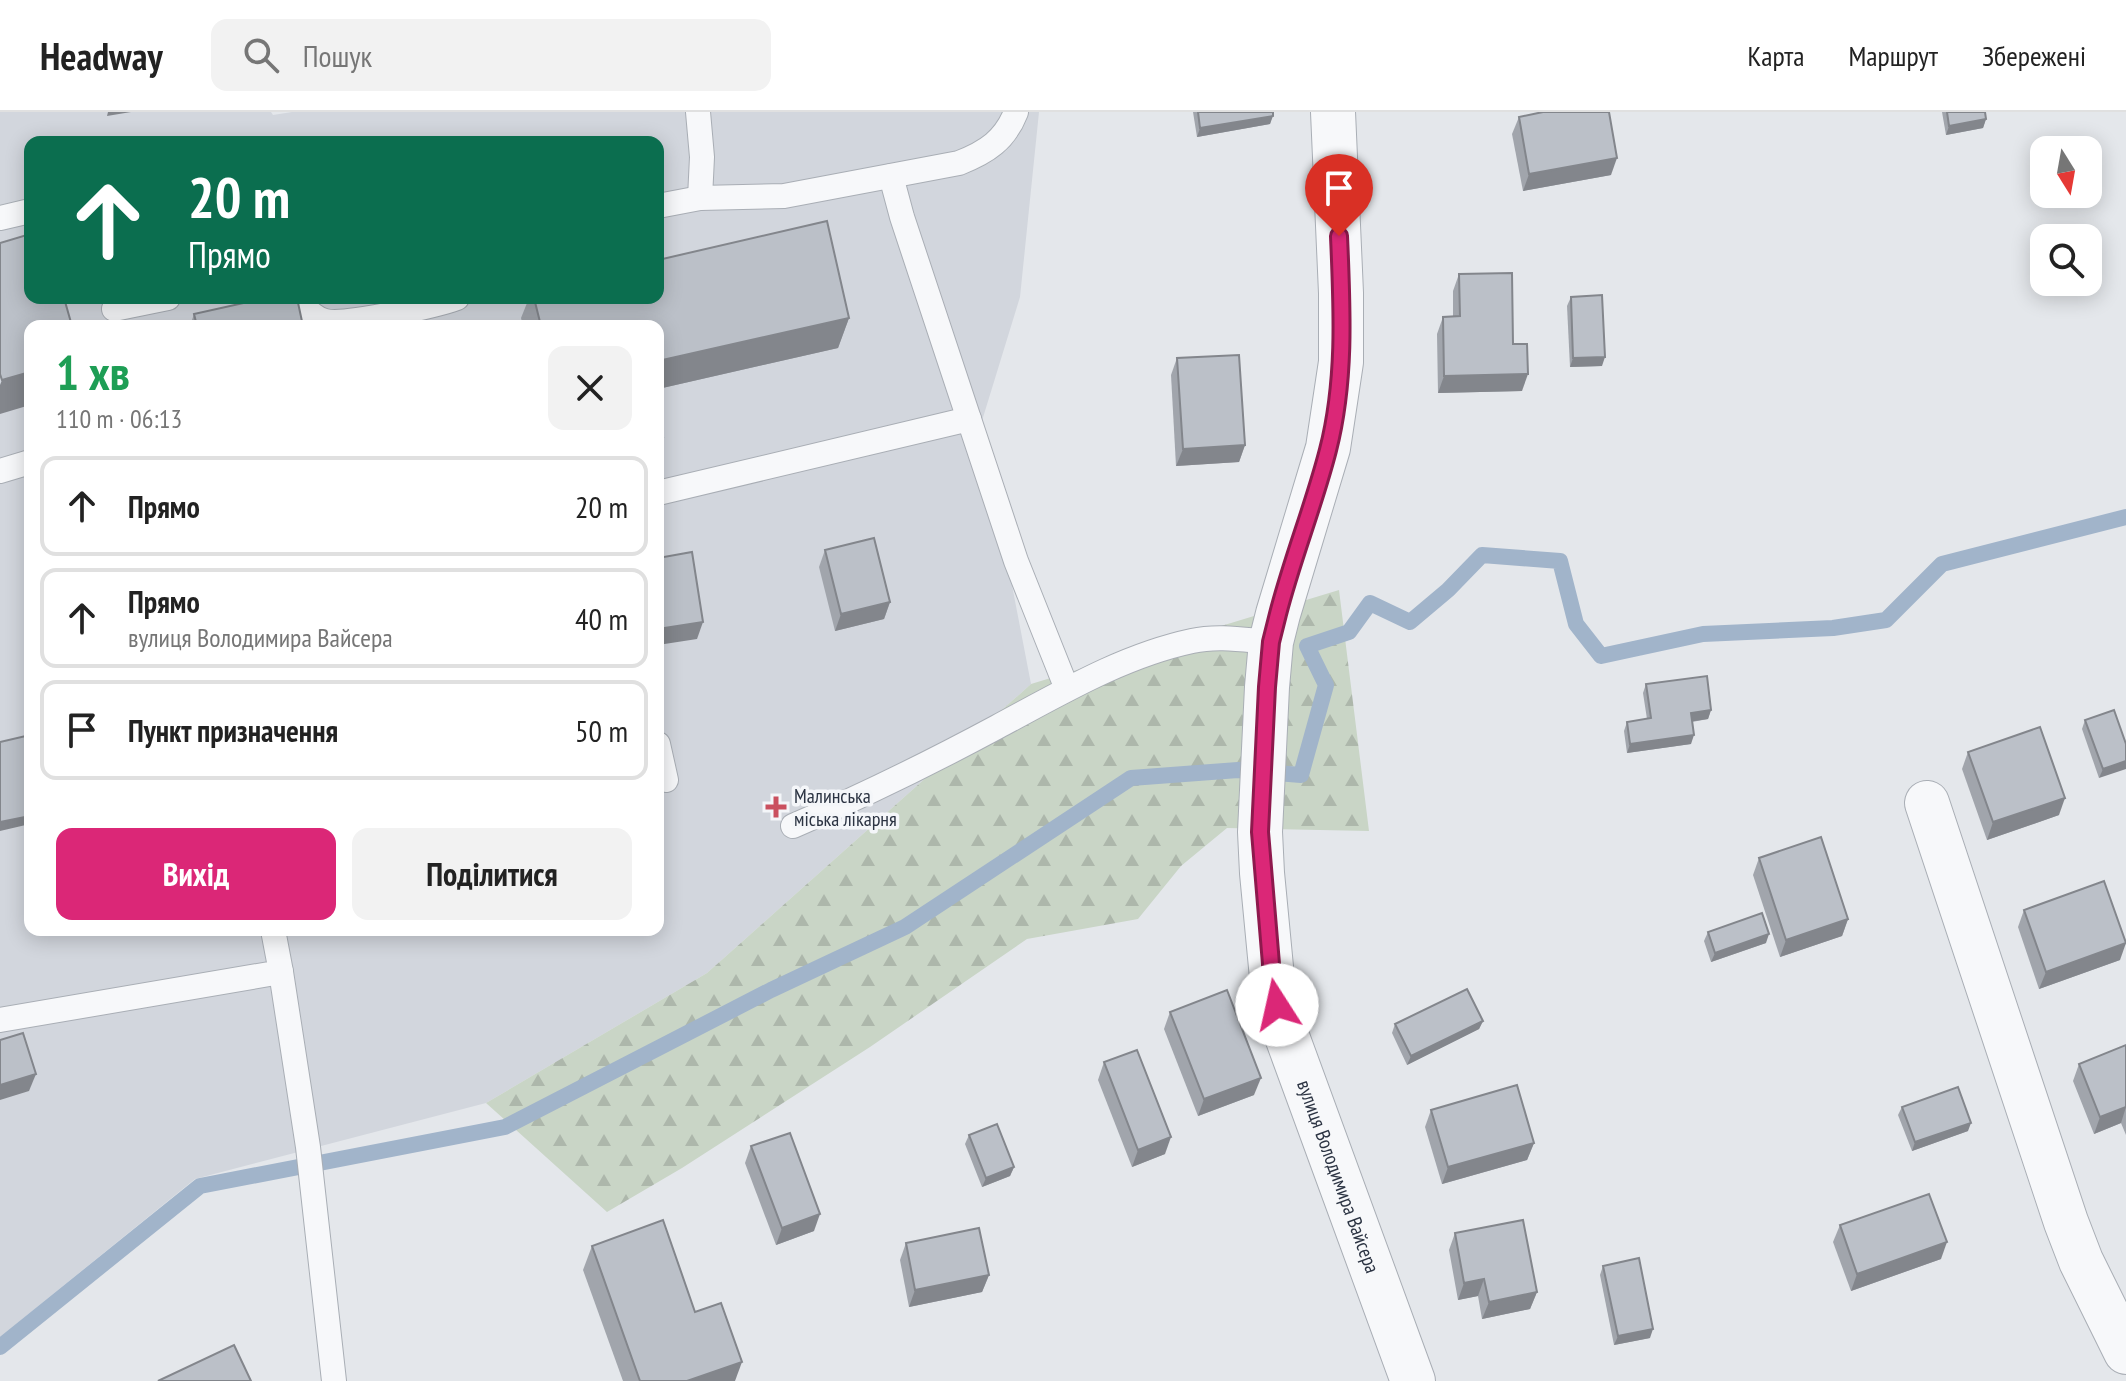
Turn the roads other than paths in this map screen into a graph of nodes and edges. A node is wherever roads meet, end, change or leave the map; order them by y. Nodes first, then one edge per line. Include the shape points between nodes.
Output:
1 (698, 112) edge
2 (1016, 112) edge
3 (1333, 112) edge
4 (891, 176) junction
5 (700, 198) junction
6 (664, 205) edge
7 (24, 212) edge
8 (0, 218) edge
9 (143, 304) edge
10 (302, 304) edge
11 (434, 304) edge
12 (114, 311) edge
13 (320, 320) edge
14 (348, 320) edge
15 (969, 419) junction
16 (24, 464) edge
17 (0, 471) edge
18 (664, 492) edge
19 (1271, 642) junction
20 (1067, 689) junction
21 (664, 771) edge
22 (666, 780) dead end
23 (1927, 803) dead end
24 (793, 826) dead end
25 (274, 936) edge
26 (281, 972) junction
27 (0, 1020) edge
28 (2126, 1352) edge
29 (334, 1381) edge
30 (1413, 1381) edge

1 - 5 lane
2 - 4 lane via 995,146 980,155
3 - 19 street, вулиця Володимира Вайсера via 1341,362 1328,448
4 - 5 lane via 784,196
4 - 15 lane
5 - 6 lane
7 - 8 lane
9 - 12 lane
10 - 13 lane
11 - 14 lane
15 - 18 lane
15 - 20 lane via 1016,561
16 - 17 lane
19 - 20 lane via 1192,641
19 - 30 street, вулиця Володимира Вайсера via 1260,832 1273,988
20 - 24 lane via 867,794
21 - 22 lane
23 - 28 street via 2066,1222
25 - 26 lane
26 - 27 lane
26 - 29 lane via 314,1195

